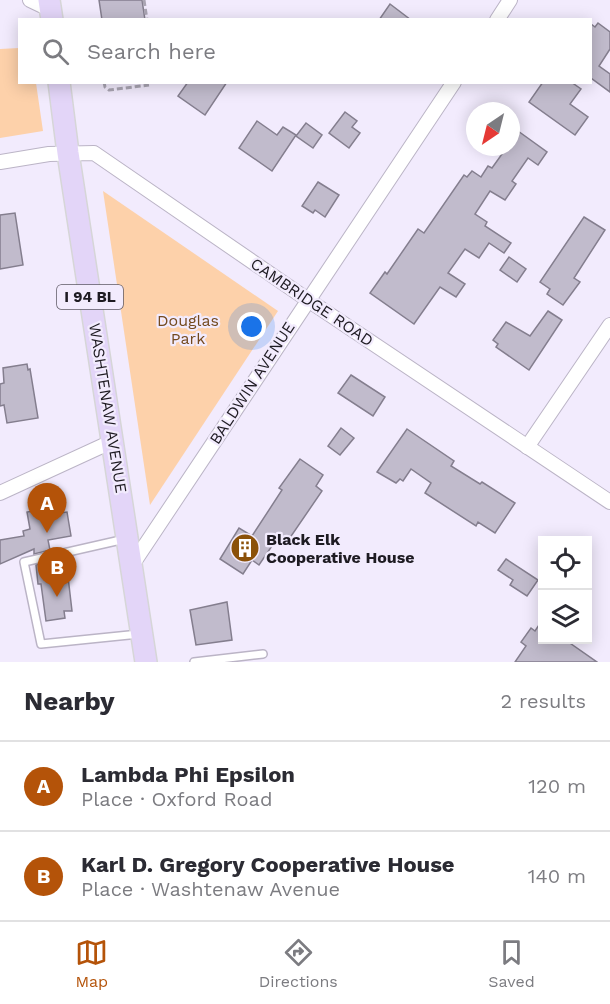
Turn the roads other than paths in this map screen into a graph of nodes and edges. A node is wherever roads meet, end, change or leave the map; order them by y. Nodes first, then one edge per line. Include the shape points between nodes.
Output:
1 (30, 0) edge
2 (510, 0) edge
3 (51, 10) edge
4 (497, 18) edge
5 (59, 84) edge
6 (453, 84) edge
7 (68, 153) junction
8 (0, 162) edge
9 (308, 300) junction
10 (610, 325) edge
11 (113, 441) junction
12 (527, 447) junction
13 (0, 493) edge
14 (610, 502) edge
15 (128, 539) junction
16 (132, 565) junction
17 (142, 634) junction
18 (263, 654) dead end
19 (146, 662) edge
20 (194, 662) edge

1 - 3 street
2 - 4 street
5 - 7 main road, WASHTENAW AVENUE / I 94 BL
6 - 9 street, BALDWIN AVENUE
7 - 8 street, CAMBRIDGE ROAD
7 - 9 street, CAMBRIDGE ROAD via 94,153
7 - 11 main road, WASHTENAW AVENUE / I 94 BL
9 - 12 street, CAMBRIDGE ROAD
9 - 16 street, BALDWIN AVENUE
10 - 12 street
11 - 13 street
11 - 15 main road, WASHTENAW AVENUE / I 94 BL
12 - 14 street, CAMBRIDGE ROAD
15 - 16 main road, WASHTENAW AVENUE / I 94 BL
15 - 17 lane via 24,562 41,644
16 - 17 main road, WASHTENAW AVENUE / I 94 BL
17 - 19 main road, WASHTENAW AVENUE / I 94 BL
18 - 20 lane

